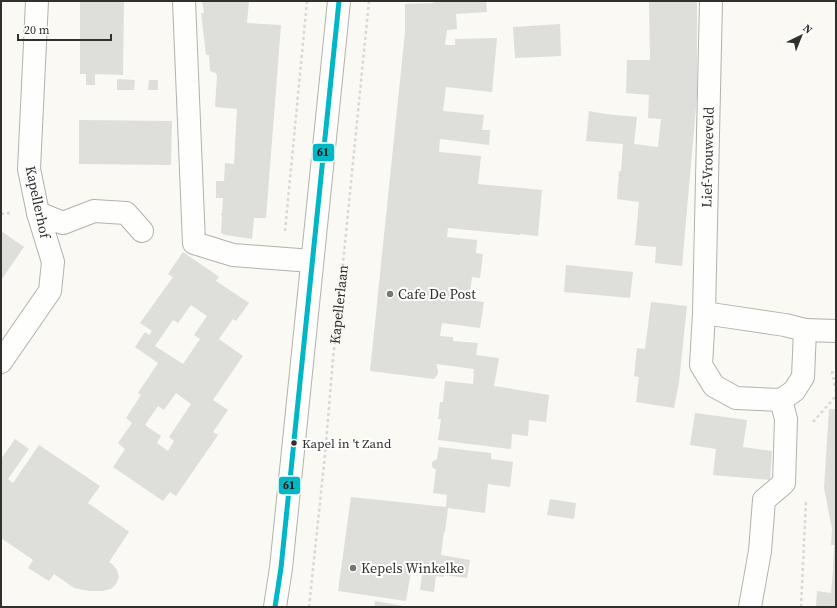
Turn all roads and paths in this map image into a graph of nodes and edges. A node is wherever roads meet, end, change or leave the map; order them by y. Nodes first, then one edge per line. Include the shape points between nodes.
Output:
1 (37, 1) edge
2 (184, 1) edge
3 (307, 1) edge
4 (338, 1) edge
5 (369, 1) edge
6 (711, 1) edge
7 (38, 213) junction
8 (142, 231) dead end
9 (283, 259) junction
10 (312, 261) junction
11 (704, 313) junction
12 (805, 330) junction
13 (836, 331) edge
14 (1, 362) edge
15 (781, 400) junction
16 (275, 607) edge
17 (309, 607) edge
18 (750, 607) edge

1 - 7 street, Kapellerhof via 29,169
2 - 9 street via 194,243 233,255
3 - 9 path
4 - 10 street
5 - 17 path, Kapellerlaan
6 - 11 street, Lief-Vrouweveld
7 - 8 street via 63,223 94,211 126,213
7 - 14 street, Kapellerhof via 53,262 50,291
9 - 10 street
10 - 16 street
11 - 12 street
11 - 15 street, Lief-Vrouweveld via 701,365 714,386 736,398
12 - 13 street
12 - 15 street via 803,377 794,391
15 - 18 street via 786,418 784,483 764,500 760,551

